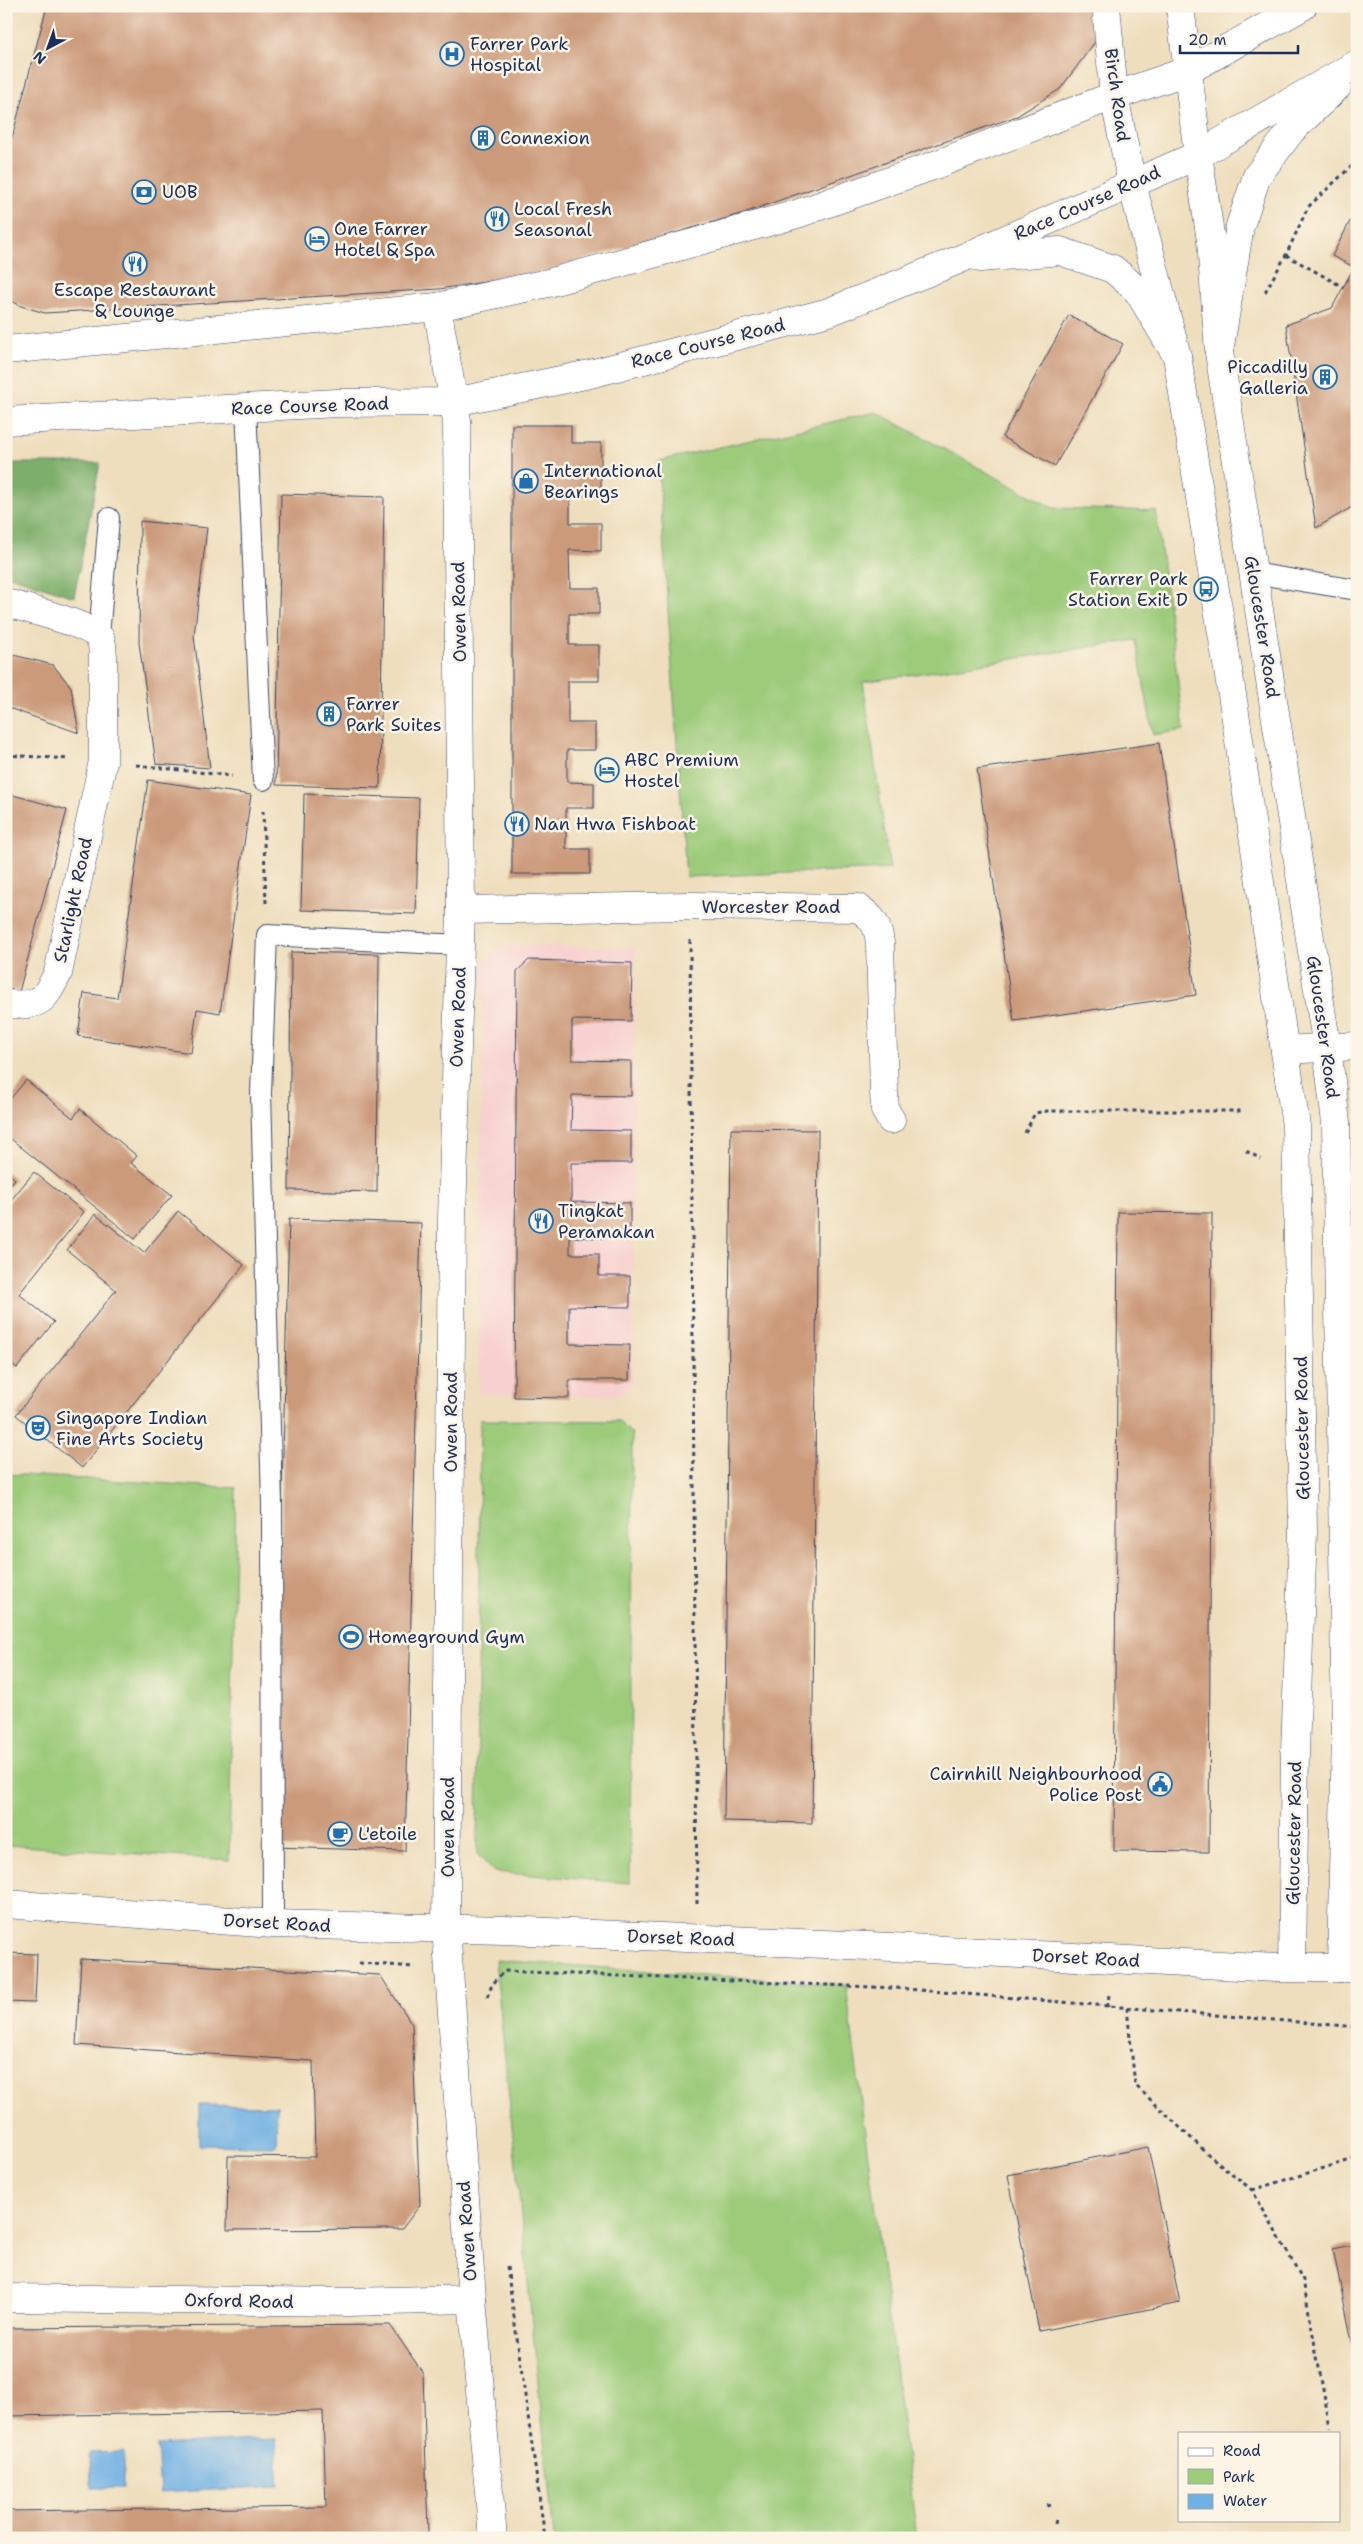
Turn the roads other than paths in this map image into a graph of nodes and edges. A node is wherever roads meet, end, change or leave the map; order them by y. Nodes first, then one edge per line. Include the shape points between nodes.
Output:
1 (1106, 6) edge
2 (1180, 6) edge
3 (1303, 6) edge
4 (1357, 64) edge
5 (1357, 69) edge
6 (1187, 71) junction
7 (1114, 96) junction
8 (1198, 155) junction
9 (1132, 184) junction
10 (958, 260) junction
11 (437, 307) junction
12 (6, 350) edge
13 (1219, 352) junction
14 (1177, 356) junction
15 (454, 402) junction
16 (246, 408) junction
17 (6, 421) edge
18 (109, 518) dead end
19 (1253, 573) junction
20 (1357, 590) edge
21 (6, 603) edge
22 (99, 636) junction
23 (263, 780) road end
24 (461, 910) junction
25 (460, 945) junction
26 (6, 1004) edge
27 (1357, 1046) edge
28 (1327, 1048) junction
29 (1285, 1050) junction
30 (891, 1120) dead end
31 (6, 1904) edge
32 (273, 1924) junction
33 (446, 1928) junction
34 (1292, 1967) junction
35 (1349, 1968) edge
36 (6, 2298) edge
37 (472, 2299) junction
38 (493, 2538) edge

1 - 7 street, Birch Road
2 - 6 street
3 - 6 street
4 - 8 street, Race Course Road
5 - 13 street via 1291,131 1257,176 1240,226
6 - 7 street
6 - 8 street
7 - 9 street, Birch Road
7 - 11 street via 983,148 796,214 548,283
8 - 9 street, Race Course Road
8 - 13 street, Gloucester Road via 1211,241
9 - 10 street, Race Course Road
9 - 14 street, Gloucester Road
10 - 14 street via 1060,251 1113,269 1138,291
10 - 15 street, Race Course Road via 829,312 590,374
11 - 12 street
11 - 15 street, Owen Road
13 - 19 street, Gloucester Road
14 - 29 street, Gloucester Road
15 - 16 street, Race Course Road
15 - 24 street, Owen Road via 457,421
16 - 17 street, Race Course Road
16 - 23 lane
18 - 22 lane, Starlight Road
19 - 20 lane
19 - 28 street, Gloucester Road
21 - 22 street via 52,616
22 - 26 street, Starlight Road via 102,641 103,761 58,973 41,1000 30,1005
24 - 25 street, Owen Road
24 - 30 street, Worcester Road via 690,906 858,908 869,915 878,927 885,1110
25 - 32 lane via 267,935 260,1093 272,1503
25 - 33 street, Owen Road via 452,1219
27 - 28 street
28 - 29 street
28 - 35 street, Gloucester Road via 1336,1123
29 - 34 street, Gloucester Road via 1296,1126 1304,1532
31 - 32 street, Dorset Road
32 - 33 street, Dorset Road
33 - 34 street, Dorset Road
33 - 37 street, Owen Road
34 - 35 street, Dorset Road
36 - 37 street, Oxford Road via 348,2302
37 - 38 street, Owen Road

